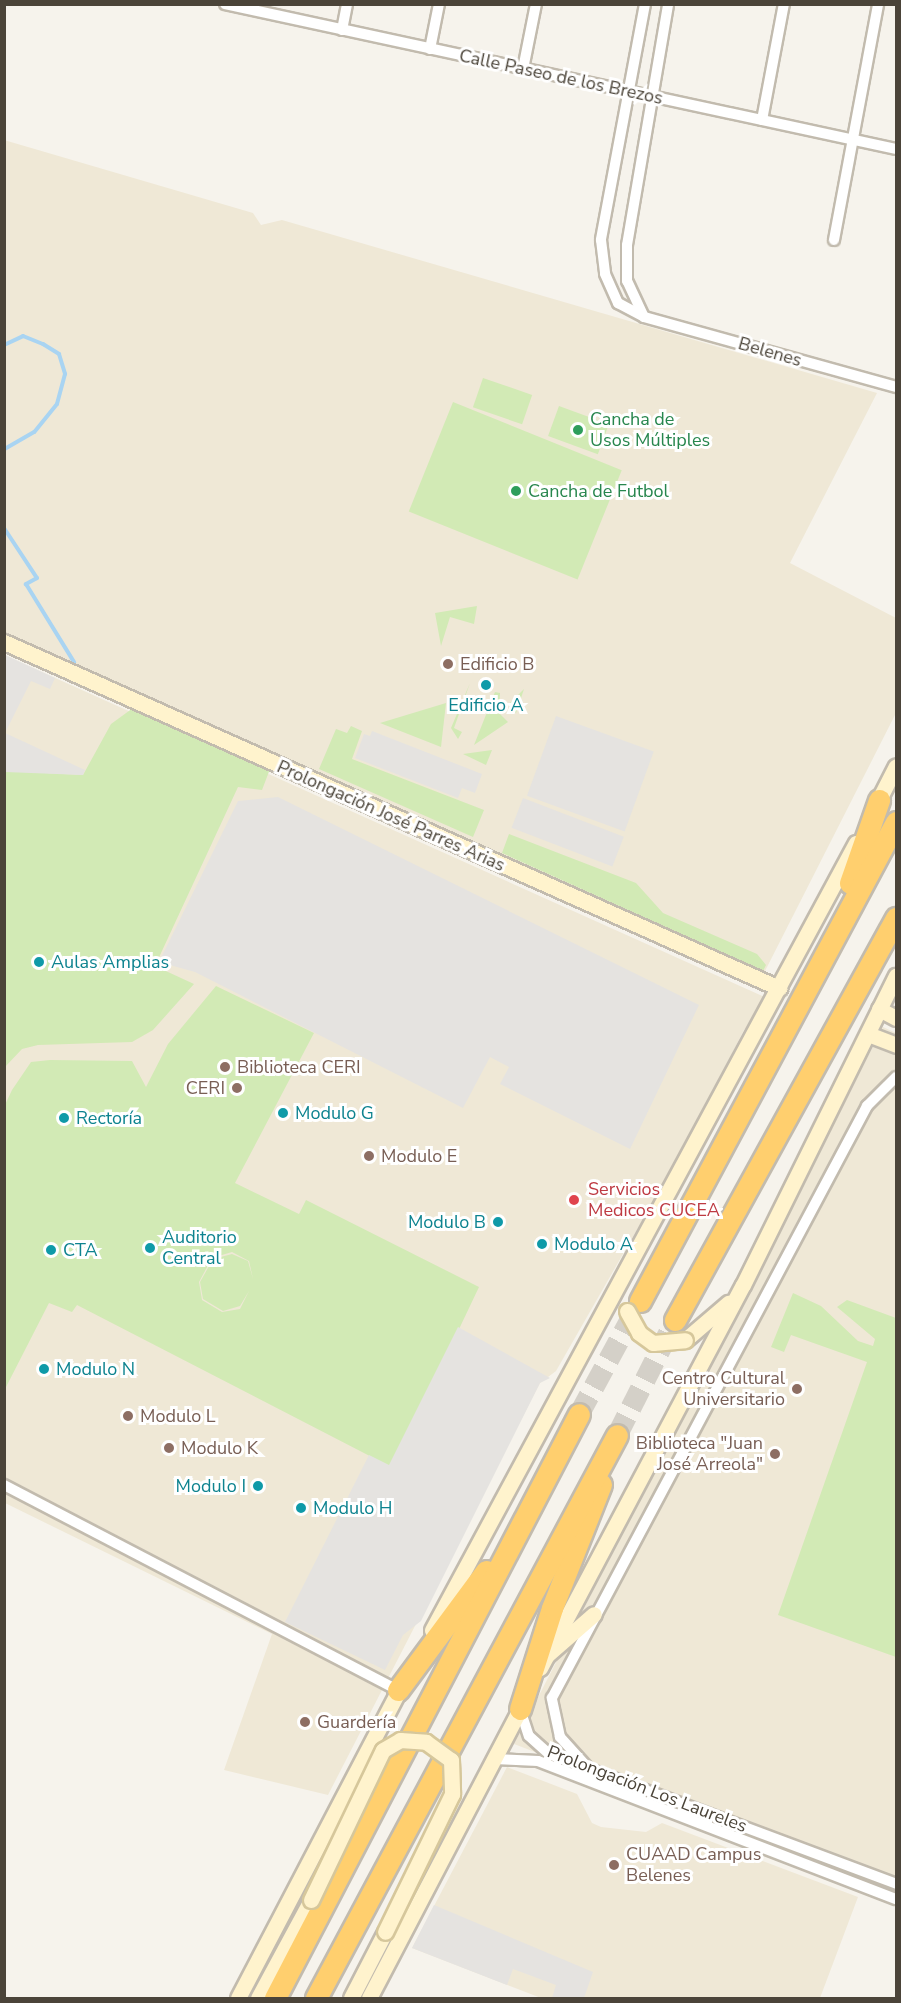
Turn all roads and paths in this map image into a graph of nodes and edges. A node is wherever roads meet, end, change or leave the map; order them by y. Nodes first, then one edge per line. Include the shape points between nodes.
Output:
1 (225, 4) edge
2 (347, 4) edge
3 (439, 4) edge
4 (536, 4) edge
5 (645, 4) edge
6 (668, 4) edge
7 (784, 4) edge
8 (878, 4) edge
9 (240, 6) edge
10 (342, 30) junction
11 (430, 49) junction
12 (523, 69) junction
13 (628, 91) junction
14 (651, 96) junction
15 (762, 120) junction
16 (852, 140) junction
17 (897, 149) edge
18 (834, 240) dead end
19 (644, 317) junction
20 (897, 387) edge
21 (4, 642) edge
22 (897, 766) edge
23 (879, 800) junction
24 (897, 822) edge
25 (897, 918) edge
26 (897, 976) edge
27 (779, 988) junction
28 (879, 1009) junction
29 (897, 1018) edge
30 (868, 1034) junction
31 (897, 1045) edge
32 (897, 1077) edge
33 (713, 1167) junction
34 (630, 1270) junction
35 (743, 1285) junction
36 (634, 1306) junction
37 (675, 1320) tunnel mouth
38 (4, 1485) edge
39 (594, 1614) junction
40 (547, 1655) junction
41 (399, 1690) junction
42 (520, 1709) junction
43 (495, 1759) junction
44 (555, 1762) junction
45 (590, 1770) junction
46 (857, 1869) junction
47 (852, 1882) junction
48 (897, 1884) edge
49 (897, 1899) edge
50 (238, 1998) edge
51 (258, 1998) edge
52 (275, 1998) edge
53 (315, 1998) edge
54 (351, 1998) edge
55 (369, 1998) edge

1 - 9 street, Calle Paseo de los Brezos
2 - 10 street
3 - 11 street
4 - 12 street
5 - 13 street, Belenes
6 - 14 street
7 - 15 street
8 - 16 street
9 - 10 street, Calle Paseo de los Brezos
10 - 11 street, Calle Paseo de los Brezos
11 - 12 street, Calle Paseo de los Brezos
12 - 13 street, Calle Paseo de los Brezos
13 - 14 street, Calle Paseo de los Brezos
13 - 19 street, Belenes via 601,240 606,274 618,303
14 - 15 street, Calle Paseo de los Brezos
14 - 19 street via 627,245 627,280
15 - 16 street, Calle Paseo de los Brezos
16 - 17 street, Calle Paseo de los Brezos
16 - 18 street
19 - 20 street, Belenes
21 - 27 main road, Prolongación José Parres Arias
22 - 23 main road
23 - 27 main road
23 - 33 highway via 847,889 772,1033
24 - 33 highway
25 - 37 highway
26 - 28 main road
27 - 34 main road
28 - 29 main road
28 - 30 main road
30 - 31 main road
30 - 35 main road
32 - 39 street via 867,1106
33 - 36 highway
34 - 36 main road
34 - 41 main road
35 - 36 main road, bridge via 706,1326 685,1340 653,1342 639,1333
35 - 40 main road
38 - 41 street
39 - 40 main road via 573,1638
39 - 45 street via 551,1706 562,1740
40 - 42 main road
41 - 50 main road
41 - 52 highway via 483,1577 552,1450 579,1414
42 - 43 main road
42 - 44 street, Prolongación Los Laureles via 529,1736
42 - 53 highway via 616,1435
43 - 44 street, Prolongación Los Laureles
43 - 55 main road
44 - 45 street, Prolongación Los Laureles
44 - 47 street, Prolongación Los Laureles
45 - 46 street, Prolongación Los Laureles
46 - 47 street
46 - 48 street, Prolongación Los Laureles
47 - 49 street, Prolongación Los Laureles
51 - 54 main road, bridge via 311,1900 383,1750 400,1740 426,1742 451,1760 453,1794

